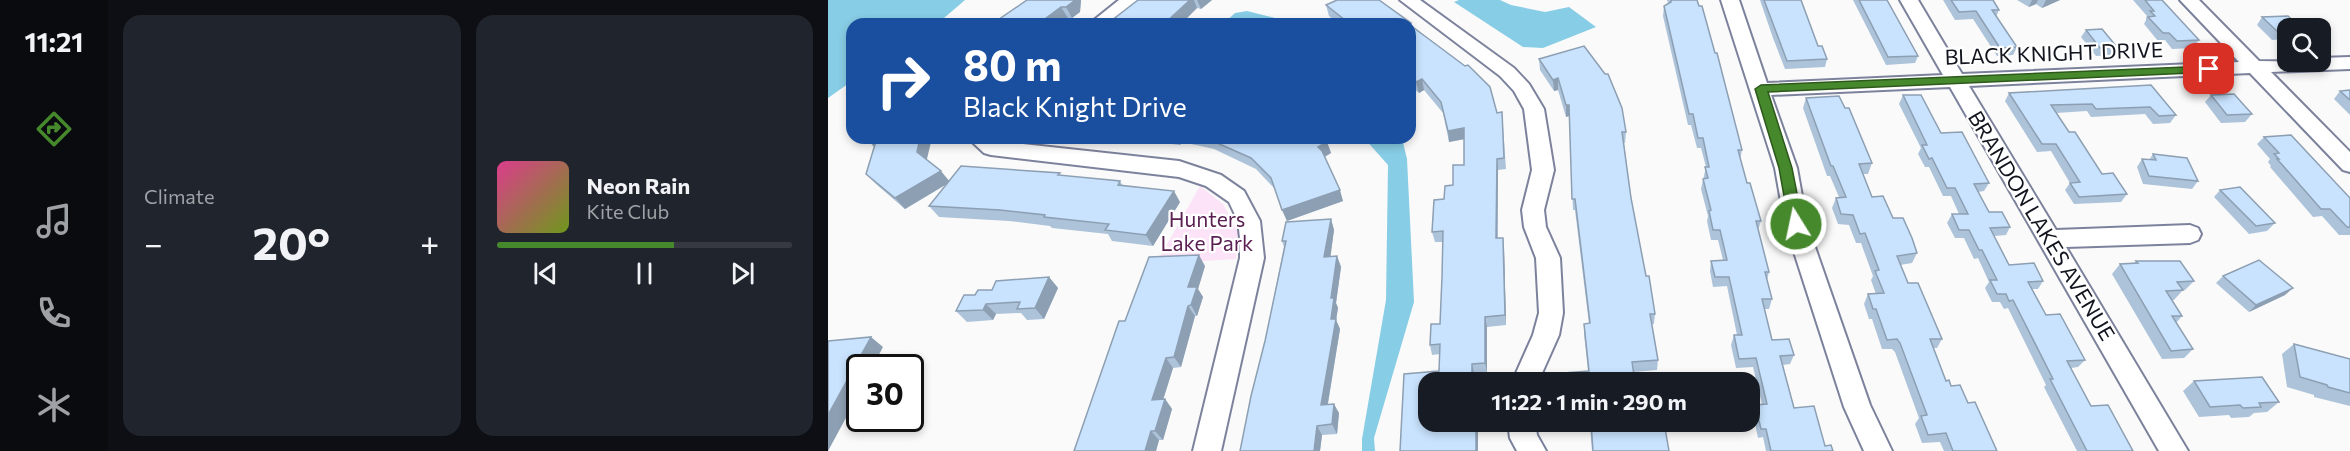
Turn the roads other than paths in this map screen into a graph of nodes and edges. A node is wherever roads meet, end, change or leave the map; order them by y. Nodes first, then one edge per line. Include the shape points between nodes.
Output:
1 (1130, 0) edge
2 (1408, 0) edge
3 (1730, 0) edge
4 (1909, 0) edge
5 (2190, 0) edge
6 (1106, 18) edge
7 (2350, 63) edge
8 (2255, 67) junction
9 (1955, 80) junction
10 (1761, 89) junction
11 (986, 144) edge
12 (2350, 165) edge
13 (2190, 234) dead end
14 (2049, 239) junction
15 (1529, 372) edge
16 (1523, 432) edge
17 (1207, 451) edge
18 (1532, 451) edge
19 (1878, 451) edge
20 (2174, 451) edge

1 - 6 street
2 - 15 street via 1507,72 1534,109 1543,170 1533,210 1535,227 1548,258 1551,313
3 - 10 street
4 - 9 street, BRANDON LAKES AVENUE
5 - 8 street
7 - 8 street, BLACK KNIGHT DRIVE
8 - 9 street, BLACK KNIGHT DRIVE
8 - 12 street
9 - 10 street, BLACK KNIGHT DRIVE
9 - 14 street, BRANDON LAKES AVENUE
10 - 19 street via 1786,168 1796,224 1857,407
11 - 17 street via 992,148 1179,169 1209,177 1245,206 1253,231 1252,258
13 - 14 street
14 - 20 street, BRANDON LAKES AVENUE
16 - 18 street

